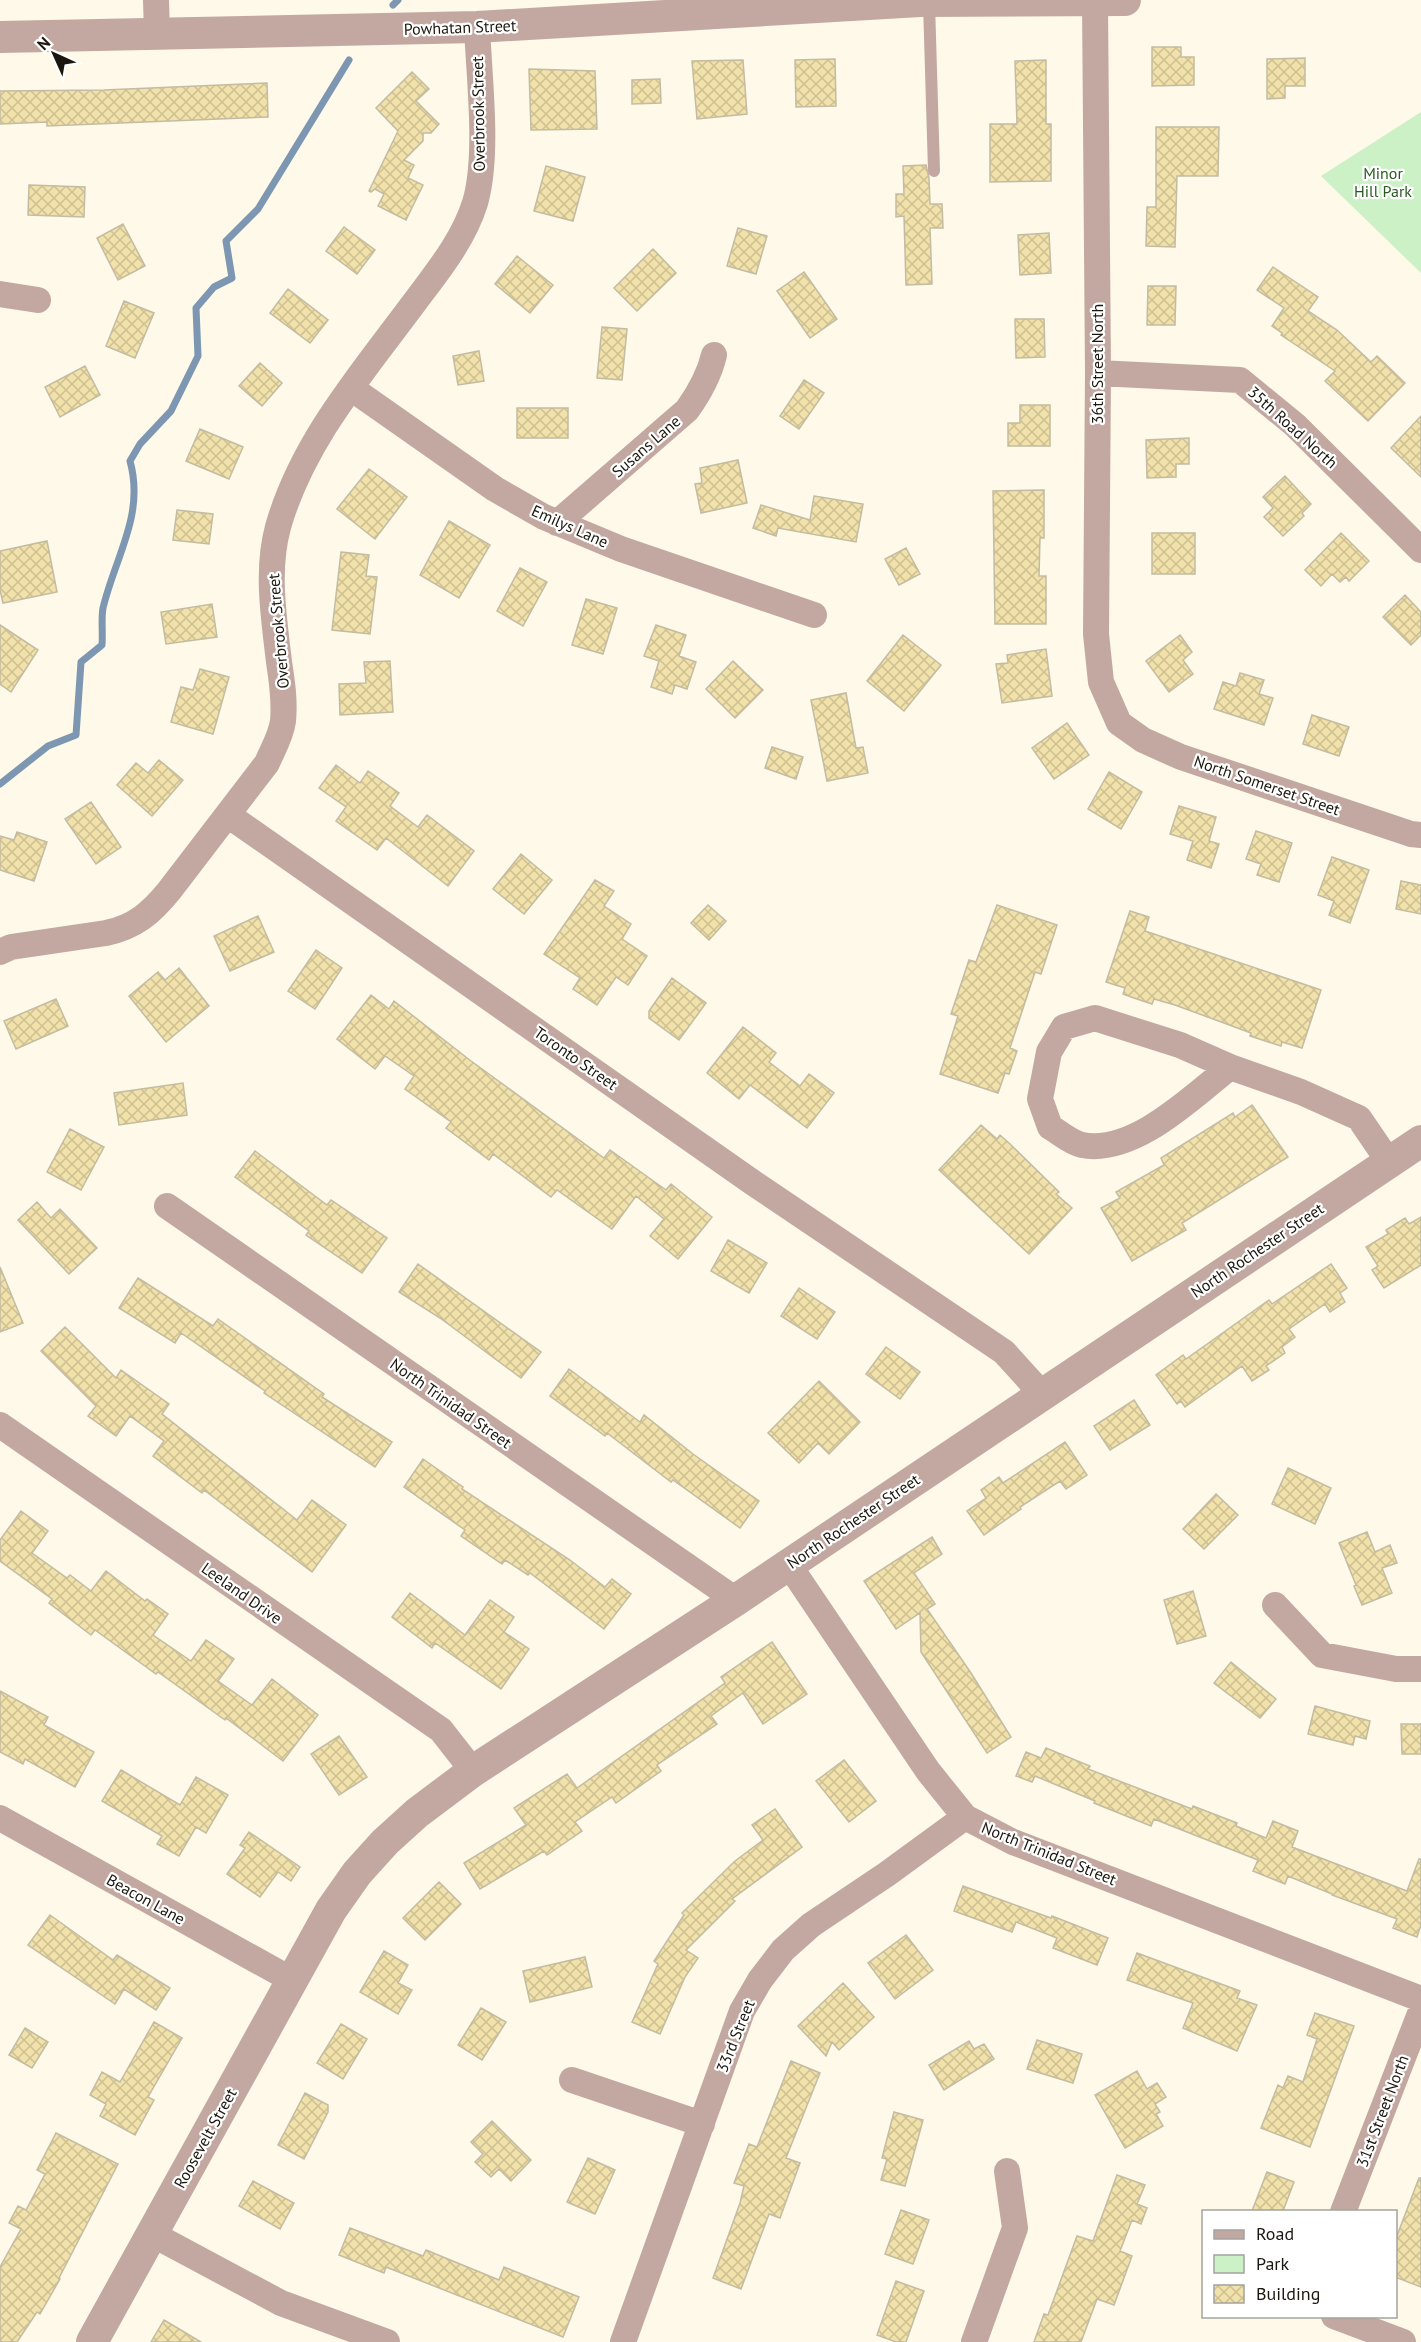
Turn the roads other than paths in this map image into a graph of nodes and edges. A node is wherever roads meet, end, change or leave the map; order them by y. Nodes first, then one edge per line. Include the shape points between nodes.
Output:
1 (156, 0) edge
2 (1110, 1) edge
3 (924, 2) junction
4 (774, 5) edge
5 (477, 27) junction
6 (157, 34) junction
7 (0, 37) edge
8 (934, 171) dead end
9 (0, 294) edge
10 (38, 300) dead end
11 (714, 355) dead end
12 (1098, 373) junction
13 (351, 388) junction
14 (557, 523) junction
15 (1421, 550) edge
16 (814, 615) dead end
17 (1119, 723) joint
18 (228, 815) junction
19 (1421, 835) edge
20 (0, 952) edge
21 (1230, 1067) junction
22 (1421, 1141) edge
23 (1389, 1162) junction
24 (167, 1206) dead end
25 (1042, 1394) junction
26 (0, 1425) edge
27 (789, 1565) junction
28 (736, 1600) junction
29 (1275, 1605) dead end
30 (1421, 1669) edge
31 (472, 1771) junction
32 (965, 1817) junction
33 (0, 1818) edge
34 (317, 1935) joint
35 (292, 1980) junction
36 (1421, 1999) edge
37 (1421, 2011) edge
38 (572, 2080) dead end
39 (702, 2124) junction
40 (1007, 2170) dead end
41 (1343, 2210) edge
42 (152, 2234) junction
43 (1339, 2318) edge
44 (92, 2342) edge
45 (387, 2342) edge
46 (623, 2342) edge
47 (974, 2342) edge
48 (1403, 2342) edge

1 - 6 street
2 - 3 street, Powhatan Street
2 - 12 street, 36th Street North
3 - 4 street, Powhatan Street
3 - 8 lane
4 - 5 street, Powhatan Street
5 - 6 street, Powhatan Street
5 - 13 street, Overbrook Street via 480,177 469,220 432,279
6 - 7 street, Powhatan Street
9 - 10 street
11 - 14 street, Susans Lane via 700,392 687,410
12 - 15 street, 35th Road North via 1240,380 1295,425
12 - 17 street, 36th Street North via 1096,634 1101,682
13 - 14 street, Emilys Lane via 495,489
13 - 18 street, Overbrook Street via 301,466 277,530 272,565 273,606 284,695 282,722 267,763
14 - 16 street, Emilys Lane
17 - 19 street, North Somerset Street via 1143,740 1181,757
18 - 20 street, Overbrook Street via 152,912 139,921 122,930
18 - 25 street, Toronto Street via 742,1175 1004,1352
21 - 21 street via 1180,1045 1095,1018 1064,1027 1049,1052 1040,1099 1050,1127 1081,1145 1117,1145 1165,1119
21 - 23 street via 1359,1118
22 - 23 street, North Rochester Street
23 - 25 street, North Rochester Street
24 - 28 street, North Trinidad Street
25 - 27 street, North Rochester Street
26 - 31 street, Leeland Drive via 441,1730
27 - 28 street, North Rochester Street
27 - 32 street, North Trinidad Street via 928,1771
28 - 31 street, North Rochester Street
29 - 30 street via 1322,1654 1396,1669
31 - 34 street, North Rochester Street via 385,1842 357,1873
32 - 36 street, North Trinidad Street via 1013,1842
32 - 39 street, 33rd Street via 811,1925 783,1950 742,2012
33 - 35 street, Beacon Lane
34 - 35 street, Roosevelt Street
35 - 42 street, Roosevelt Street
37 - 41 street, 31st Street North
38 - 39 street
39 - 46 street, 33rd Street
40 - 47 street via 1015,2228
42 - 44 street, Roosevelt Street
42 - 45 street via 281,2303
43 - 48 street

